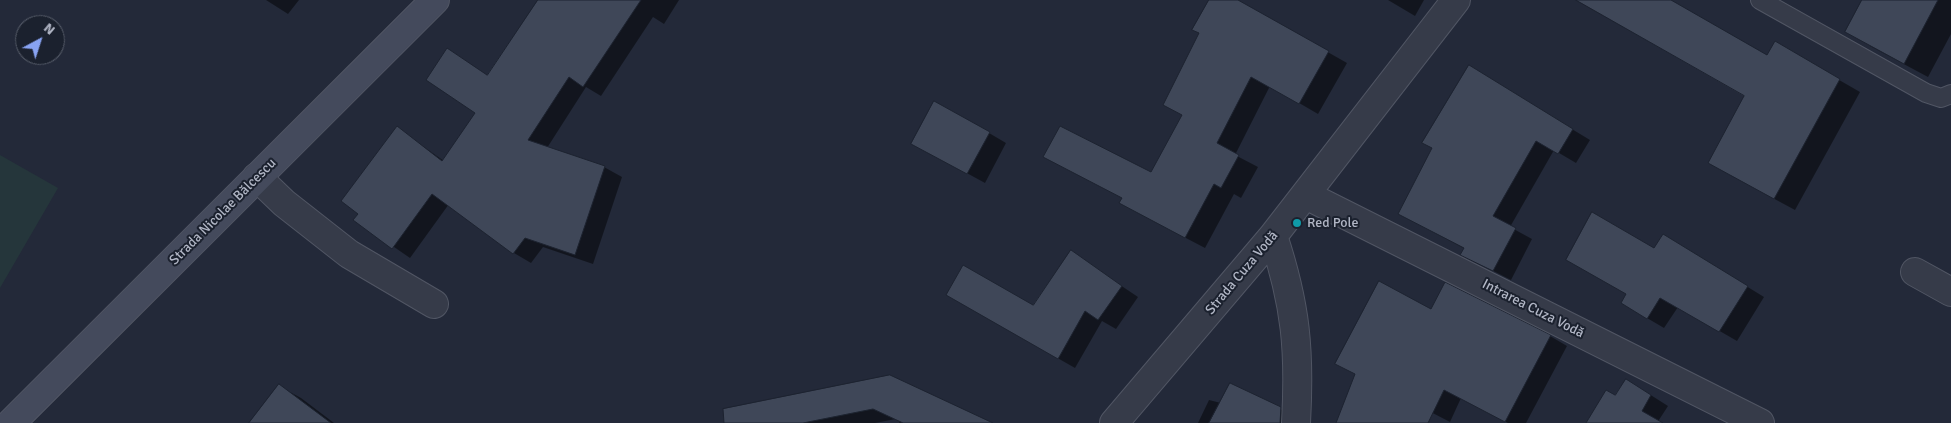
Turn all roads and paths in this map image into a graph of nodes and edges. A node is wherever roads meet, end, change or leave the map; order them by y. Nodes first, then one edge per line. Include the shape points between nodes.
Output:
1 (435, 0) edge
2 (1456, 0) edge
3 (1760, 0) edge
4 (1951, 94) edge
5 (257, 177) junction
6 (1306, 194) junction
7 (1273, 236) junction
8 (1915, 272) dead end
9 (1951, 292) edge
10 (434, 304) dead end
11 (11, 423) edge
12 (1114, 423) edge
13 (1296, 423) edge
14 (1760, 423) edge

1 - 5 street, Strada Nicolae Bălcescu
2 - 6 street, Strada Cuza Vodă
3 - 4 lane via 1926,93 1941,98
5 - 10 street via 284,203 350,254
5 - 11 street, Strada Nicolae Bălcescu
6 - 7 street, Strada Cuza Vodă
6 - 14 street, Intrarea Cuza Vodă
7 - 12 street, Strada Cuza Vodă
7 - 13 street via 1294,311 1298,343
8 - 9 street

